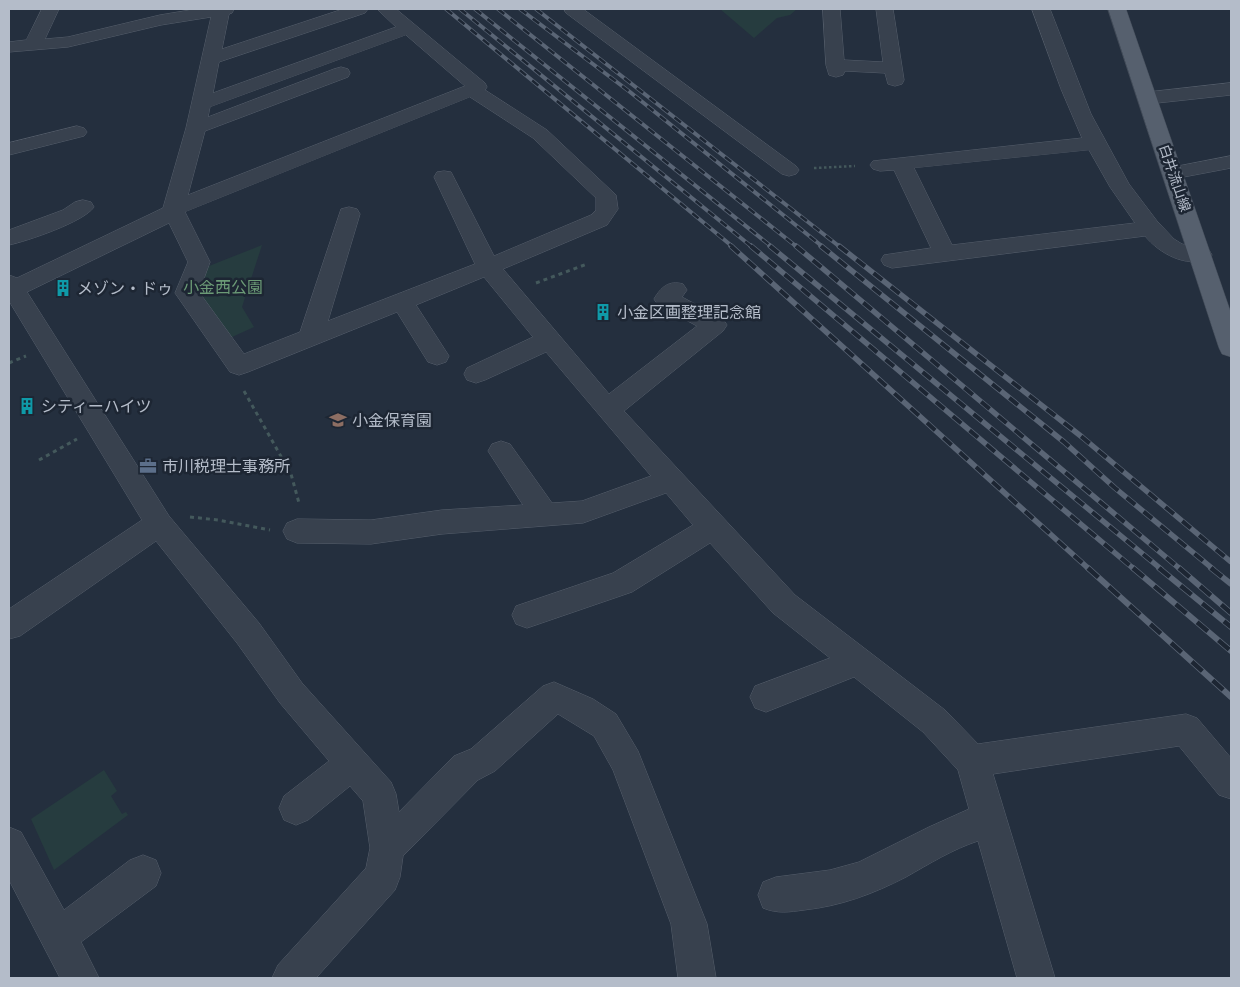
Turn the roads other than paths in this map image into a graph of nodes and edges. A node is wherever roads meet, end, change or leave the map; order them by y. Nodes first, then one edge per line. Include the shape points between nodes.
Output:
1 (50, 9) edge
2 (222, 9) edge
3 (359, 9) edge
4 (386, 9) edge
5 (572, 9) edge
6 (831, 9) edge
7 (884, 9) edge
8 (1041, 9) edge
9 (1117, 9) edge
10 (409, 28) junction
11 (32, 46) junction
12 (9, 47) edge
13 (211, 59) junction
14 (341, 73) dead end
15 (1231, 89) edge
16 (472, 90) junction
17 (1148, 98) junction
18 (200, 104) junction
19 (196, 128) junction
20 (77, 132) dead end
21 (1094, 144) junction
22 (9, 149) edge
23 (1231, 162) edge
24 (902, 164) junction
25 (880, 165) road end
26 (789, 170) road end
27 (1173, 173) junction
28 (444, 177) dead end
29 (83, 207) dead end
30 (173, 209) junction
31 (349, 214) dead end
32 (1151, 228) junction
33 (9, 238) edge
34 (944, 252) junction
35 (1201, 255) junction
36 (892, 260) dead end
37 (488, 267) junction
38 (10, 287) edge
39 (674, 290) dead end
40 (402, 301) junction
41 (311, 337) junction
42 (550, 340) junction
43 (1231, 348) edge
44 (437, 356) dead end
45 (476, 374) dead end
46 (608, 409) junction
47 (501, 451) dead end
48 (671, 480) junction
49 (545, 515) junction
50 (159, 524) junction
51 (713, 527) junction
52 (297, 531) road end
53 (527, 615) dead end
54 (9, 626) edge
55 (859, 661) junction
56 (766, 696) dead end
57 (972, 762) junction
58 (352, 763) junction
59 (1231, 783) edge
60 (296, 808) dead end
61 (990, 820) junction
62 (9, 844) edge
63 (387, 848) junction
64 (143, 873) dead end
65 (776, 895) dead end
66 (58, 937) junction
67 (80, 978) edge
68 (291, 978) edge
69 (697, 978) edge
70 (1036, 978) edge

1 - 11 street
2 - 11 street via 160,20 90,38
2 - 13 street
3 - 13 street
4 - 10 street
5 - 26 street
6 - 7 street via 836,68 894,74
8 - 21 street via 1079,114
9 - 17 main road, 白井流山線
10 - 16 street via 478,87
10 - 18 street
11 - 12 street
13 - 18 street
14 - 19 street
15 - 17 street
16 - 30 street
16 - 37 street via 540,134 605,195 609,203 608,212 600,220
17 - 27 main road, 白井流山線
18 - 19 street
19 - 30 street
20 - 22 street
21 - 24 street
21 - 32 street via 1117,184
23 - 27 street
24 - 25 street
24 - 34 street
27 - 35 main road, 白井流山線
28 - 37 street
29 - 33 street via 71,215
30 - 38 street via 173,212
30 - 41 street via 200,262 187,293 238,366
31 - 41 street
32 - 34 street
32 - 35 street via 1172,248
34 - 36 street
35 - 43 main road, 白井流山線
37 - 40 street
37 - 42 street
38 - 50 street
39 - 46 street via 666,299 715,324
40 - 41 street
40 - 44 street
42 - 45 street
42 - 46 street
46 - 48 street
47 - 49 street
48 - 49 street via 583,512
48 - 51 street
49 - 52 street via 442,522 371,532
50 - 54 street
50 - 58 street via 254,652
51 - 53 street via 622,583
51 - 55 street
55 - 56 street
55 - 57 street via 934,721
57 - 59 street via 1186,729
57 - 61 street
58 - 60 street
58 - 63 street via 379,794
61 - 65 street via 971,824 860,880 825,890
61 - 70 street
62 - 66 street
63 - 68 street via 382,877
63 - 69 street via 466,768 483,760 554,697 605,725 626,762 689,924
64 - 66 street
66 - 67 street

